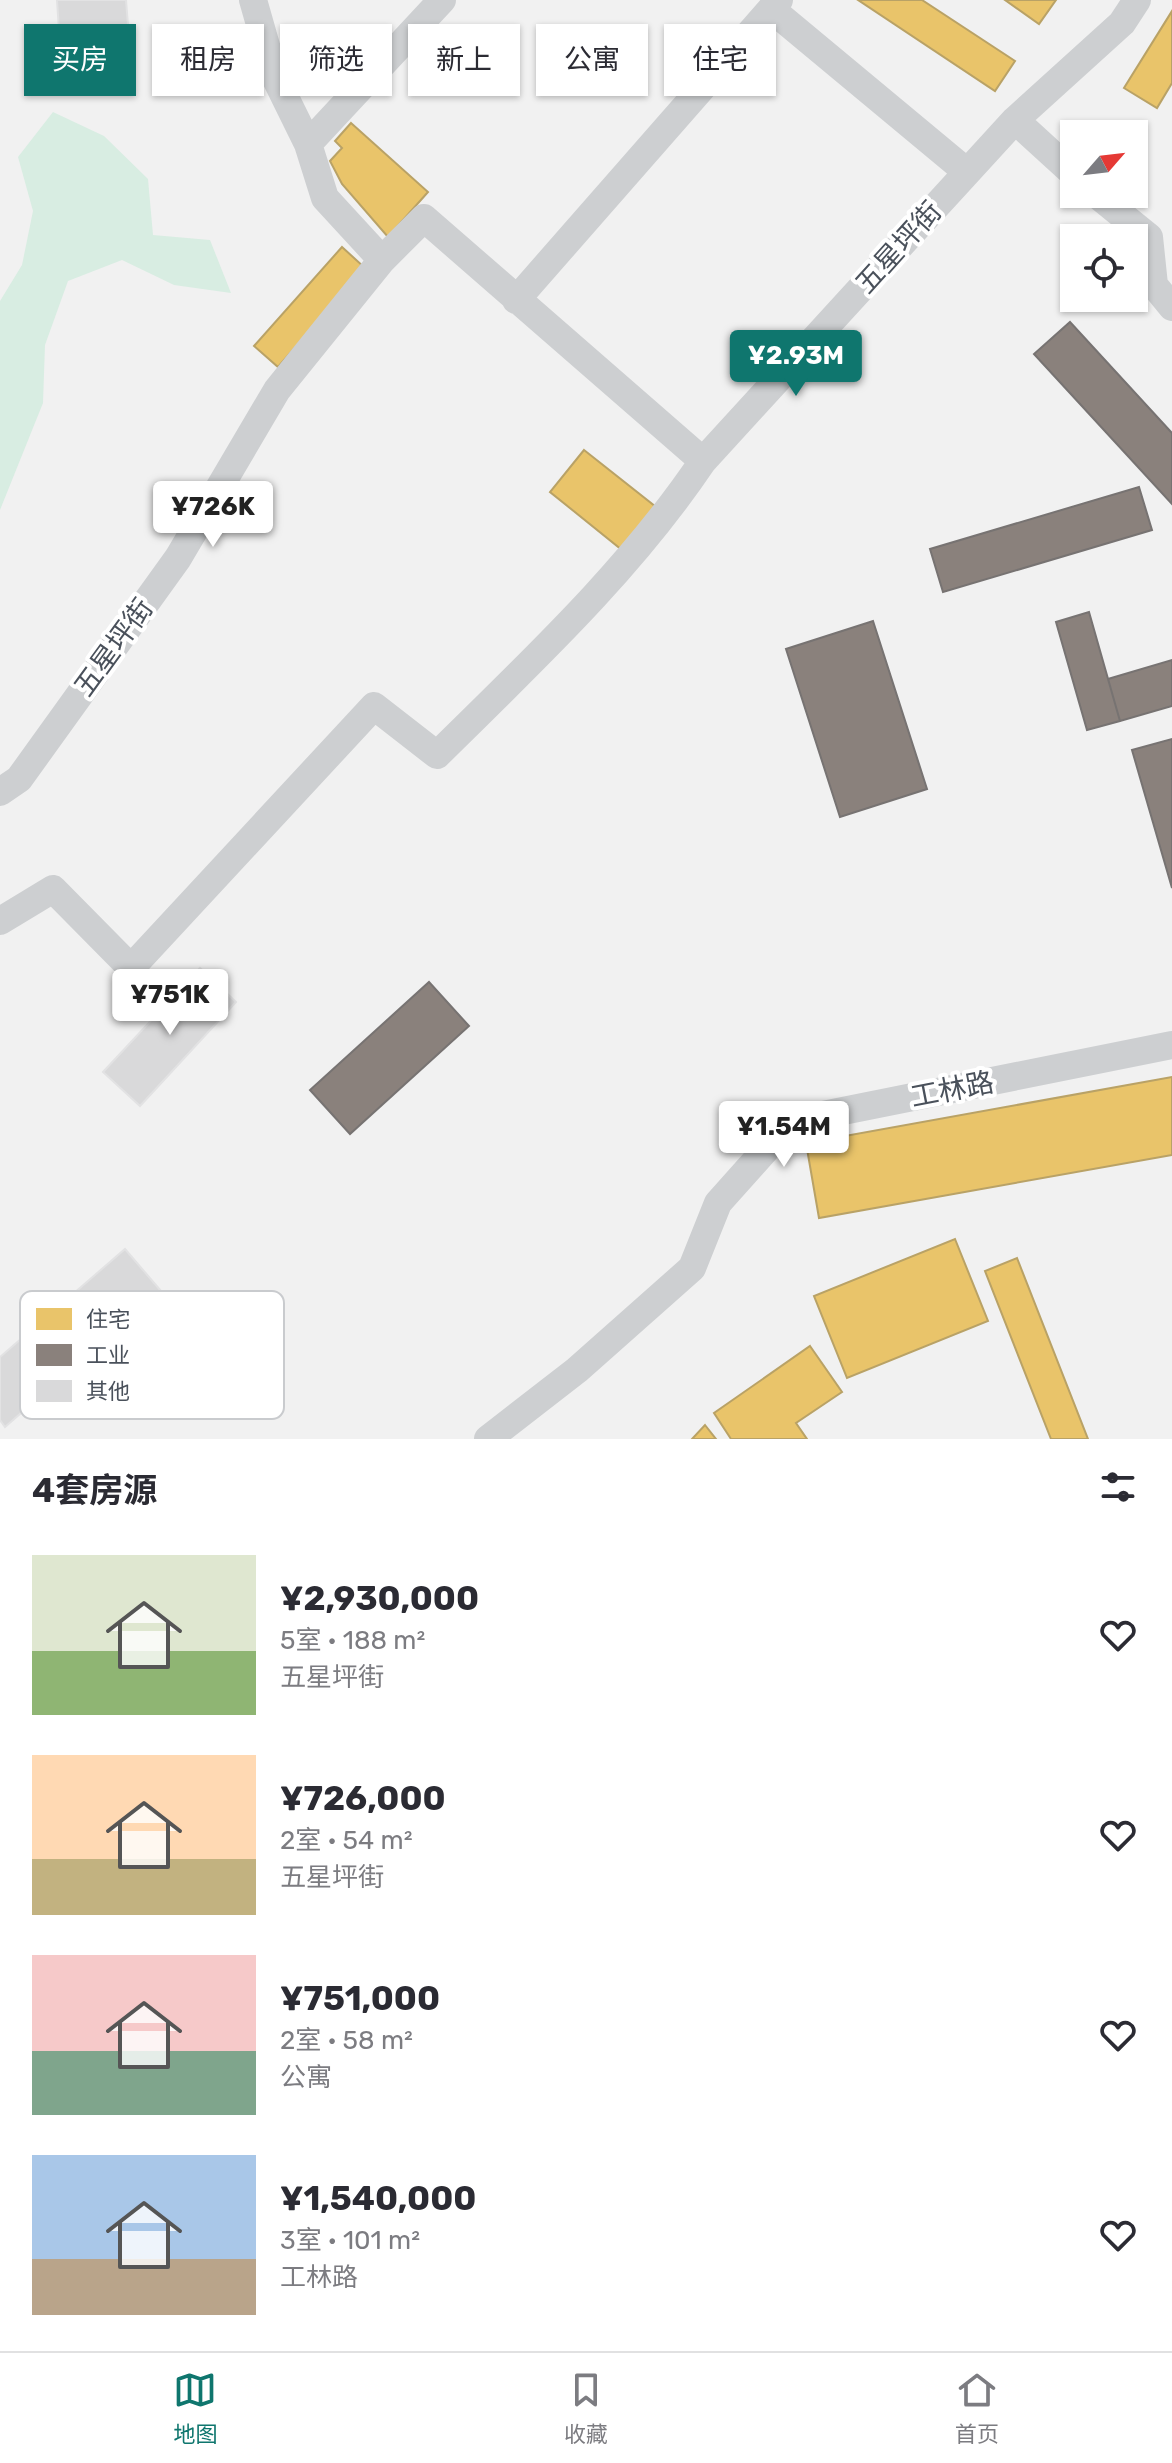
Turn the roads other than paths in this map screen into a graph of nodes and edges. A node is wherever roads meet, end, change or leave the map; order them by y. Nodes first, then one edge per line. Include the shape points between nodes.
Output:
1 (253, 0) edge
2 (442, 0) edge
3 (1137, 0) edge
4 (775, 5) edge
5 (1015, 120) junction
6 (308, 144) junction
7 (1060, 161) edge
8 (967, 172) junction
9 (1113, 208) edge
10 (382, 260) junction
11 (516, 300) junction
12 (1172, 307) edge
13 (703, 461) junction
14 (0, 792) edge
15 (0, 920) edge
16 (1172, 1045) edge
17 (488, 1439) edge

1 - 6 street via 275,77
2 - 6 street
3 - 5 street, 五星坪街 via 1122,23
4 - 8 street
4 - 11 street
5 - 7 street
5 - 8 street, 五星坪街
6 - 10 street via 325,198
8 - 13 street, 五星坪街
9 - 12 street via 1149,237 1154,285
10 - 11 street, 五星坪街 via 424,218
10 - 14 street, 五星坪街 via 277,390 178,558 19,779
11 - 13 street, 五星坪街
13 - 15 street via 653,530 547,647 437,755 374,706 131,968 53,889
16 - 17 street, 工林路 via 808,1118 777,1137 718,1203 692,1268 577,1370

